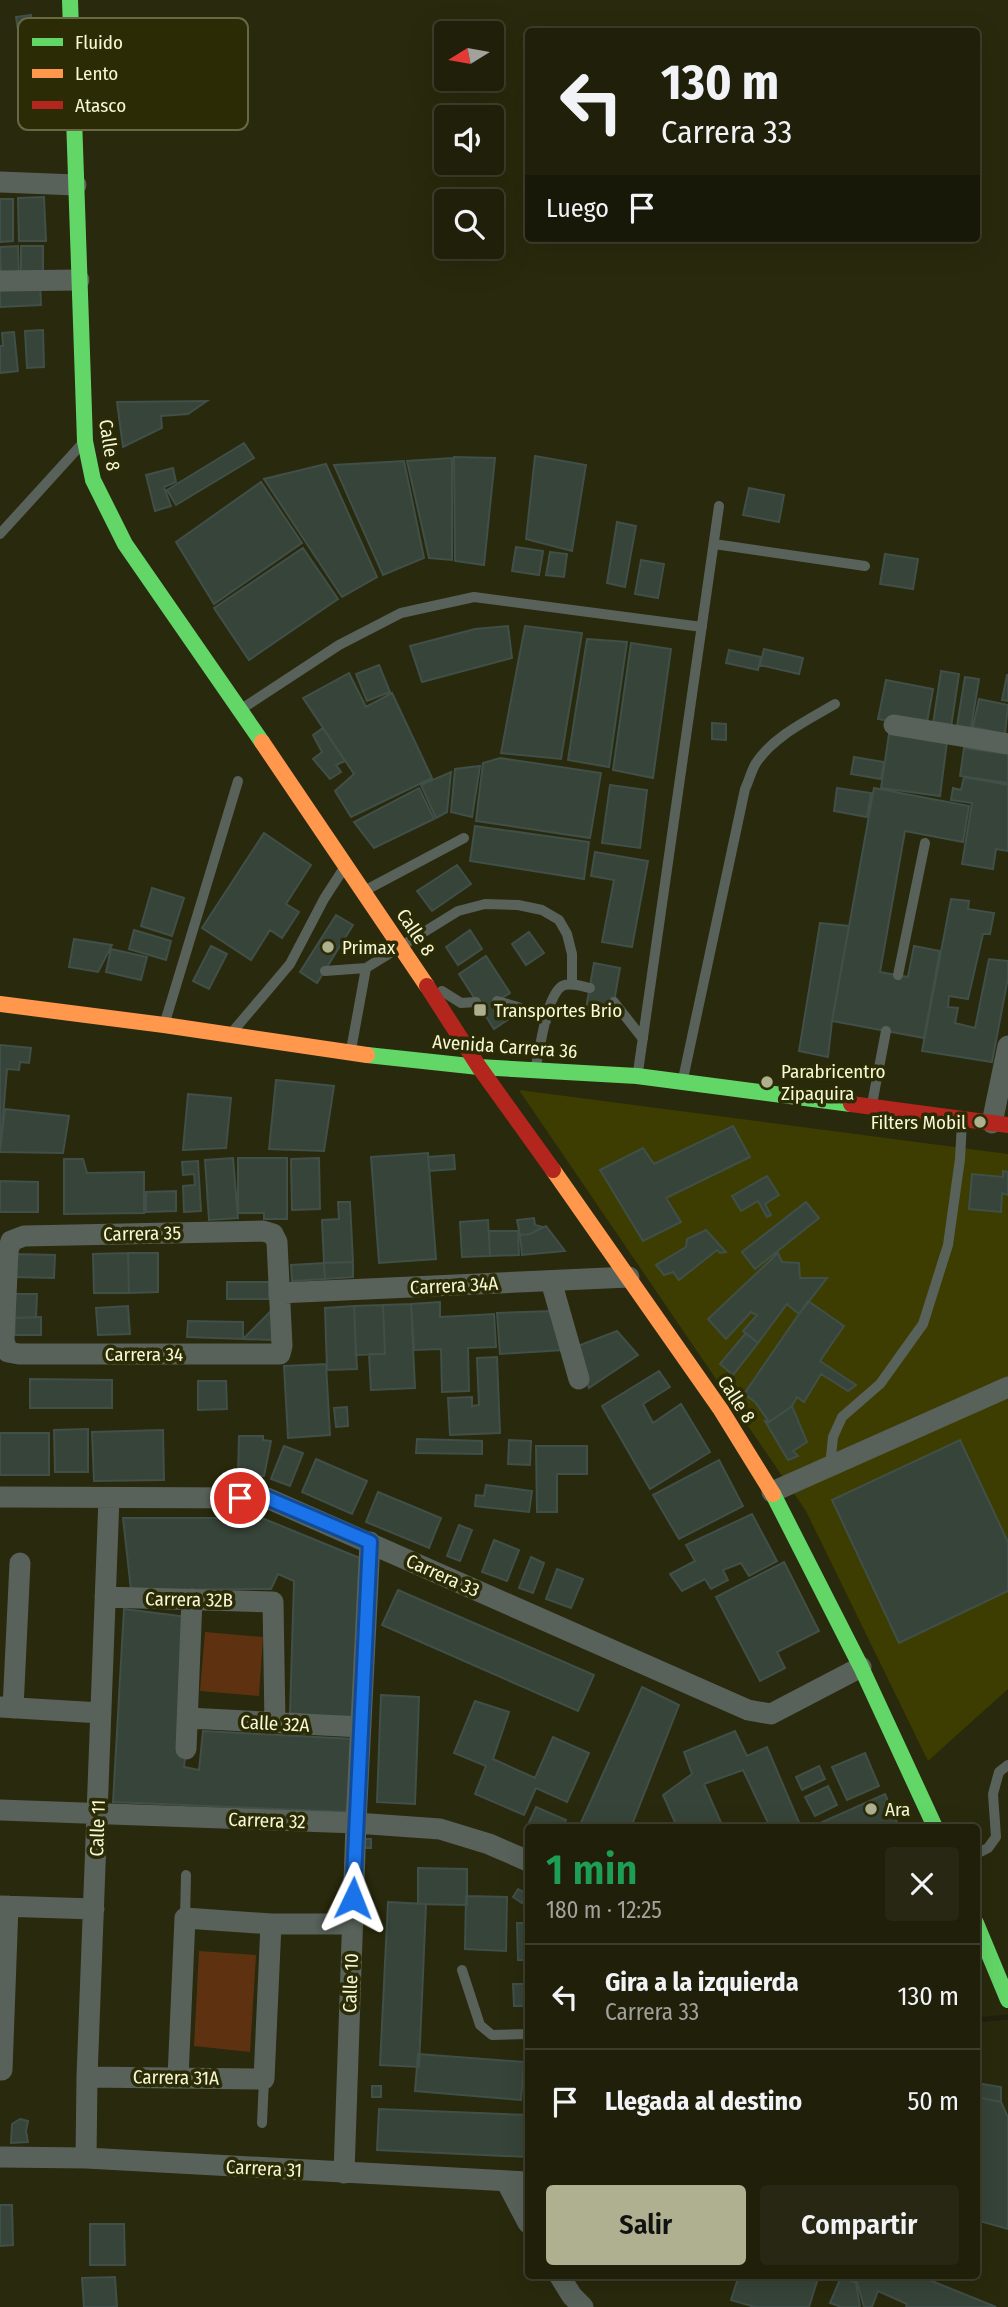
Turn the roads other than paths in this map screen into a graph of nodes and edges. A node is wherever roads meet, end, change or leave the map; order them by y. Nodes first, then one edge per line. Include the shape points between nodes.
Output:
1 (70, 0) edge
2 (71, 18) edge
3 (74, 130) edge
4 (0, 183) edge
5 (76, 185) junction
6 (79, 280) junction
7 (0, 281) edge
8 (85, 441) junction
9 (719, 506) dead end
10 (0, 534) edge
11 (714, 544) junction
12 (865, 566) dead end
13 (702, 627) junction
14 (835, 704) dead end
15 (240, 709) junction
16 (894, 725) dead end
17 (1008, 744) edge
18 (238, 781) dead end
19 (464, 838) dead end
20 (925, 843) dead end
21 (346, 866) junction
22 (364, 892) junction
23 (401, 947) junction
24 (290, 964) junction
25 (303, 968) dead end
26 (366, 968) junction
27 (325, 971) dead end
28 (418, 972) junction
29 (898, 975) dead end
30 (572, 984) junction
31 (590, 988) dead end
32 (498, 1001) dead end
33 (476, 1002) dead end
34 (614, 1002) dead end
35 (0, 1004) edge
36 (546, 1021) junction
37 (164, 1025) junction
38 (886, 1031) dead end
39 (230, 1035) junction
40 (643, 1039) junction
41 (1008, 1046) edge
42 (350, 1053) junction
43 (479, 1067) junction
44 (535, 1071) junction
45 (638, 1076) junction
46 (683, 1082) junction
47 (871, 1107) junction
48 (962, 1119) junction
49 (1000, 1124) edge
50 (629, 1277) junction
51 (551, 1280) junction
52 (279, 1293) junction
53 (8, 1352) joint
54 (579, 1379) dead end
55 (1008, 1387) edge
56 (830, 1466) junction
57 (772, 1492) junction
58 (0, 1497) edge
59 (108, 1498) junction
60 (370, 1542) junction
61 (20, 1563) dead end
62 (105, 1597) junction
63 (192, 1600) junction
64 (9, 1605) edge
65 (861, 1667) junction
66 (6, 1708) edge
67 (102, 1713) junction
68 (188, 1718) junction
69 (275, 1723) junction
70 (361, 1727) junction
71 (186, 1749) dead end
72 (1008, 1766) edge
73 (0, 1810) edge
74 (98, 1814) junction
75 (356, 1823) junction
76 (934, 1824) edge
77 (980, 1852) edge
78 (525, 1860) edge
79 (186, 1875) dead end
80 (4, 1906) edge
81 (94, 1909) junction
82 (185, 1918) junction
83 (271, 1924) junction
84 (352, 1924) junction
85 (980, 1932) edge
86 (462, 1970) dead end
87 (1008, 1999) edge
88 (525, 2034) edge
89 (1, 2070) edge
90 (87, 2077) junction
91 (177, 2077) junction
92 (264, 2079) junction
93 (261, 2123) dead end
94 (0, 2157) edge
95 (86, 2158) junction
96 (344, 2173) junction
97 (506, 2181) junction
98 (525, 2182) edge
99 (525, 2217) edge
100 (562, 2279) edge
101 (583, 2307) edge

1 - 2 main road, Calle 8
3 - 5 main road, Calle 8
4 - 5 street
5 - 6 main road, Calle 8
6 - 7 street
6 - 8 main road, Calle 8
8 - 10 lane
8 - 15 main road, Calle 8 via 93,480 125,544
9 - 11 lane
11 - 12 lane
11 - 13 lane
13 - 15 lane via 474,597 401,614 339,645
13 - 40 lane
14 - 46 lane via 797,727 755,764 745,789
15 - 21 main road, Calle 8
16 - 17 street
18 - 37 lane
19 - 22 lane
20 - 29 lane
21 - 22 main road, Calle 8
21 - 24 lane
22 - 23 main road, Calle 8
23 - 26 lane
23 - 28 main road, Calle 8
23 - 30 lane via 458,911 485,904 542,910 559,920 567,934
24 - 25 lane
24 - 39 lane
26 - 27 lane
26 - 42 lane
28 - 33 lane via 461,1003
28 - 43 main road, Calle 8
30 - 31 lane
30 - 36 lane via 552,997
32 - 36 lane
34 - 40 lane
35 - 37 main road, Avenida Carrera 36
36 - 44 lane
37 - 39 main road, Avenida Carrera 36
38 - 47 lane
39 - 42 main road, Avenida Carrera 36
40 - 45 lane
41 - 49 street
42 - 43 main road, Avenida Carrera 36
43 - 44 main road, Avenida Carrera 36
43 - 50 main road, Calle 8
44 - 45 main road, Avenida Carrera 36
45 - 46 main road, Avenida Carrera 36
46 - 47 main road, Avenida Carrera 36
47 - 48 main road, Avenida Carrera 36
48 - 49 main road, Avenida Carrera 36
48 - 56 lane via 948,1245 923,1324 880,1384 842,1417 833,1437
50 - 51 street, Carrera 34A
50 - 57 main road, Calle 8
51 - 52 street, Carrera 34A
51 - 54 street
52 - 53 street, Carrera 34 via 280,1354
52 - 53 street, Carrera 35 via 276,1242 273,1234 263,1231 24,1236 11,1241 8,1251 4,1341
55 - 56 street
56 - 57 street
57 - 65 main road, Calle 8
58 - 59 street, Carrera 33
59 - 60 street, Carrera 33 via 267,1498
59 - 62 street, Calle 11
60 - 65 street, Carrera 33 via 748,1710 771,1714
60 - 70 street, Calle 10
61 - 64 street
62 - 63 street, Carrera 32B
62 - 67 street, Calle 11
63 - 68 street
63 - 69 street, Carrera 32B via 274,1602
64 - 66 street
65 - 76 main road, Calle 8
66 - 67 street
67 - 74 street, Calle 11
68 - 69 street, Calle 32A
68 - 71 street
69 - 70 street, Calle 32A
70 - 75 street, Calle 10
72 - 77 lane via 999,1772 993,1794 996,1837
73 - 74 street, Carrera 32
74 - 75 street, Carrera 32
74 - 81 street, Calle 11
75 - 78 street, Carrera 32 via 440,1829
75 - 84 street, Calle 10
79 - 82 lane
80 - 81 street
80 - 89 street
81 - 90 street, Calle 11
82 - 83 street
82 - 91 street
83 - 84 street
83 - 92 street
84 - 96 street, Calle 10
85 - 87 main road
86 - 88 lane via 480,2025 492,2035
90 - 91 street, Carrera 31A
90 - 95 street, Calle 11
91 - 92 street, Carrera 31A
92 - 93 lane
94 - 95 street, Carrera 31
95 - 96 street, Carrera 31
96 - 97 street, Carrera 31
97 - 98 street, Carrera 31
97 - 99 street
100 - 101 street

